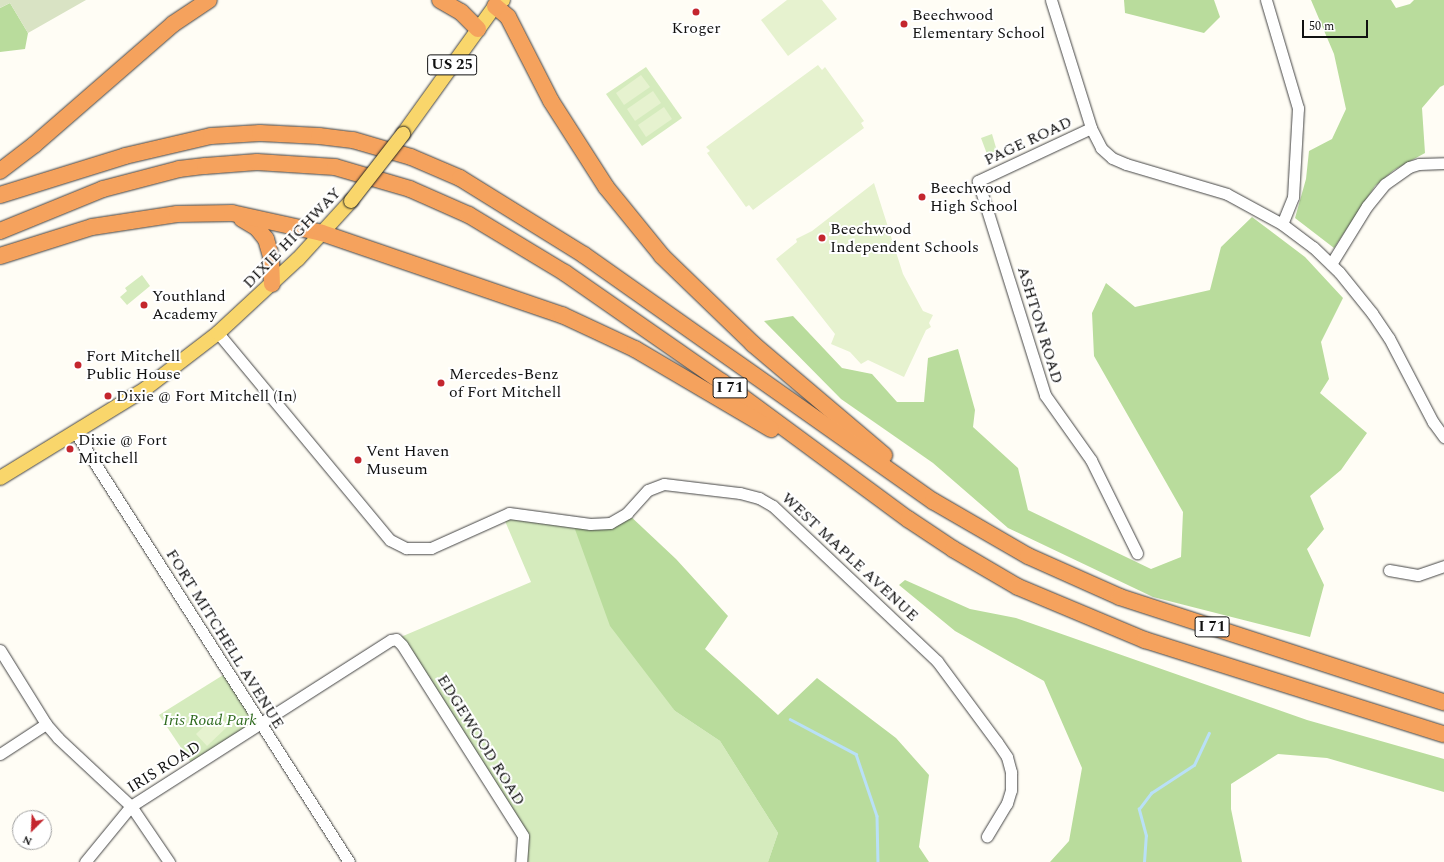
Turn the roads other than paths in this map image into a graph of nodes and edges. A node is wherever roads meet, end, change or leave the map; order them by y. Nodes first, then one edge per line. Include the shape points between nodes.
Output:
1 (209, 0) edge
2 (440, 0) edge
3 (1051, 0) edge
4 (1266, 0) edge
5 (498, 2) edge
6 (478, 29) junction
7 (1091, 128) junction
8 (1444, 162) edge
9 (0, 171) edge
10 (978, 181) joint
11 (0, 194) edge
12 (232, 213) junction
13 (1282, 224) junction
14 (0, 231) edge
15 (322, 233) junction
16 (0, 256) edge
17 (1331, 264) junction
18 (272, 284) junction
19 (218, 333) junction
20 (75, 432) junction
21 (1444, 437) edge
22 (832, 464) junction
23 (0, 478) edge
24 (986, 534) junction
25 (1137, 553) dead end
26 (1444, 566) edge
27 (1389, 570) dead end
28 (396, 639) joint
29 (0, 650) edge
30 (1444, 702) edge
31 (46, 724) junction
32 (261, 725) junction
33 (1444, 734) edge
34 (0, 754) edge
35 (132, 806) junction
36 (987, 836) dead end
37 (85, 862) edge
38 (169, 862) edge
39 (350, 862) edge
40 (521, 862) edge

1 - 9 highway via 173,24 34,145
2 - 6 highway via 461,12
3 - 7 street
4 - 13 street via 1298,108 1294,198
5 - 6 main road, DIXIE HIGHWAY / US 25
5 - 24 highway via 551,101 606,187 662,256 753,344 876,448
6 - 15 main road, DIXIE HIGHWAY / US 25, bridge via 403,134 351,201
7 - 10 street, PAGE ROAD
7 - 13 street via 1101,148 1112,158 1227,194
8 - 17 street via 1409,167 1385,184 1367,206
10 - 25 street, ASHTON ROAD via 1045,395 1091,460
11 - 24 highway, I 71 via 125,156 211,136 260,133 353,140 411,157 460,178 584,255 933,501
12 - 15 highway
12 - 16 highway via 177,214 114,222
12 - 18 highway via 257,228 266,240 271,257
13 - 17 street
14 - 22 highway, I 71 via 103,189 179,169 257,162 335,167 410,189 469,215 519,244 722,382
15 - 18 main road, DIXIE HIGHWAY / US 25
15 - 22 highway via 504,293 603,333
17 - 21 street via 1358,293 1389,338 1413,388
18 - 19 main road, DIXIE HIGHWAY / US 25
19 - 20 main road, DIXIE HIGHWAY / US 25 via 145,389
19 - 36 street, WEST MAPLE AVENUE via 390,540 406,548 431,548 509,513 590,524 610,523 627,513 648,490 664,484 740,493 759,498 773,506 937,661 998,742 1011,772 1012,790
20 - 23 main road, DIXIE HIGHWAY / US 25
20 - 32 street, FORT MITCHELL AVENUE
22 - 33 highway, I 71 via 953,549 1018,586 1078,614 1145,640
24 - 30 highway, I 71 via 1058,571 1120,597
26 - 27 street via 1418,575
28 - 32 street, IRIS ROAD
28 - 40 street, EDGEWOOD ROAD via 523,836
29 - 31 street
31 - 34 street
31 - 35 street
32 - 35 street, IRIS ROAD
32 - 39 street, FORT MITCHELL AVENUE
35 - 37 street, IRIS ROAD
35 - 38 street

